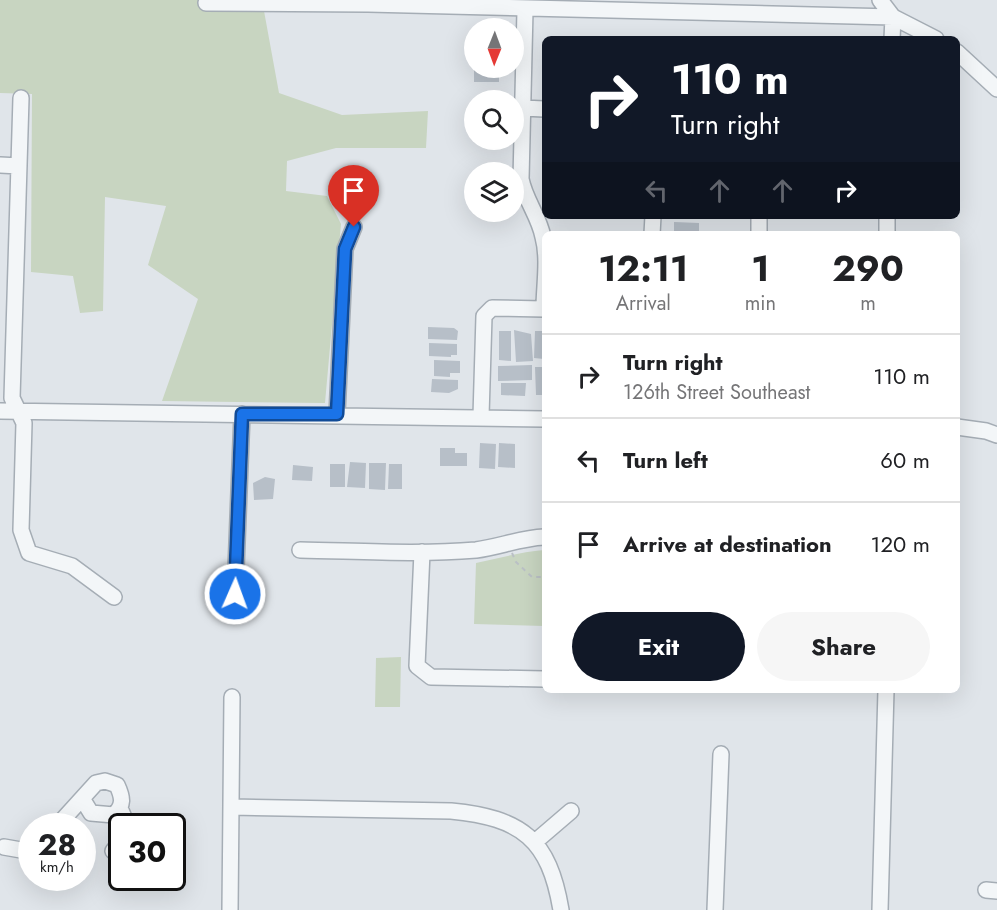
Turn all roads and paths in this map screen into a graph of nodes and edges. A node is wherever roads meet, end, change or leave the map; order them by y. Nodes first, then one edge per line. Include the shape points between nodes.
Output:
1 (880, 0) edge
2 (240, 2) edge
3 (368, 2) edge
4 (206, 3) dead end
5 (525, 10) junction
6 (893, 17) junction
7 (892, 36) edge
8 (930, 36) edge
9 (960, 55) edge
10 (997, 89) edge
11 (523, 90) edge
12 (21, 98) dead end
13 (524, 108) edge
14 (542, 109) edge
15 (522, 150) edge
16 (0, 165) edge
17 (19, 165) junction
18 (354, 227) dead end
19 (542, 233) edge
20 (542, 309) edge
21 (0, 411) edge
22 (18, 411) junction
23 (242, 414) junction
24 (337, 414) junction
25 (481, 416) junction
26 (542, 419) edge
27 (960, 427) edge
28 (997, 435) edge
29 (542, 537) edge
30 (507, 543) junction
31 (300, 550) dead end
32 (422, 552) junction
33 (542, 577) edge
34 (235, 594) dead end
35 (114, 597) dead end
36 (542, 679) edge
37 (886, 693) edge
38 (232, 697) dead end
39 (721, 754) dead end
40 (83, 800) junction
41 (231, 807) junction
42 (120, 808) junction
43 (571, 811) dead end
44 (70, 813) edge
45 (122, 813) edge
46 (536, 841) junction
47 (2, 849) edge
48 (18, 850) edge
49 (230, 910) edge
50 (561, 910) edge
51 (715, 910) edge
52 (880, 910) edge

1 - 6 street
2 - 3 street
2 - 4 street
3 - 5 street
5 - 6 street
5 - 11 street
6 - 7 street
6 - 8 street
9 - 10 street
12 - 17 street
13 - 14 street
15 - 19 street via 524,195
16 - 17 street
17 - 22 street via 12,398
18 - 24 street via 345,249
20 - 25 street via 492,308 484,315
21 - 22 street
22 - 23 street
22 - 35 street via 24,423 21,531 29,554 72,566
23 - 24 street
23 - 34 street
24 - 25 street
25 - 26 street
27 - 28 street
29 - 30 street
30 - 32 street via 478,550
30 - 33 path via 516,562 532,577
31 - 32 street
32 - 36 street via 417,666 423,673 431,677
37 - 52 street
38 - 41 street
39 - 51 street
40 - 42 street via 91,813 100,815 114,815
40 - 42 street via 89,788 105,781 117,785 123,796
40 - 44 street
41 - 46 street via 476,813 505,822
41 - 49 street
42 - 45 street
43 - 46 street
46 - 50 street via 550,867
47 - 48 street

